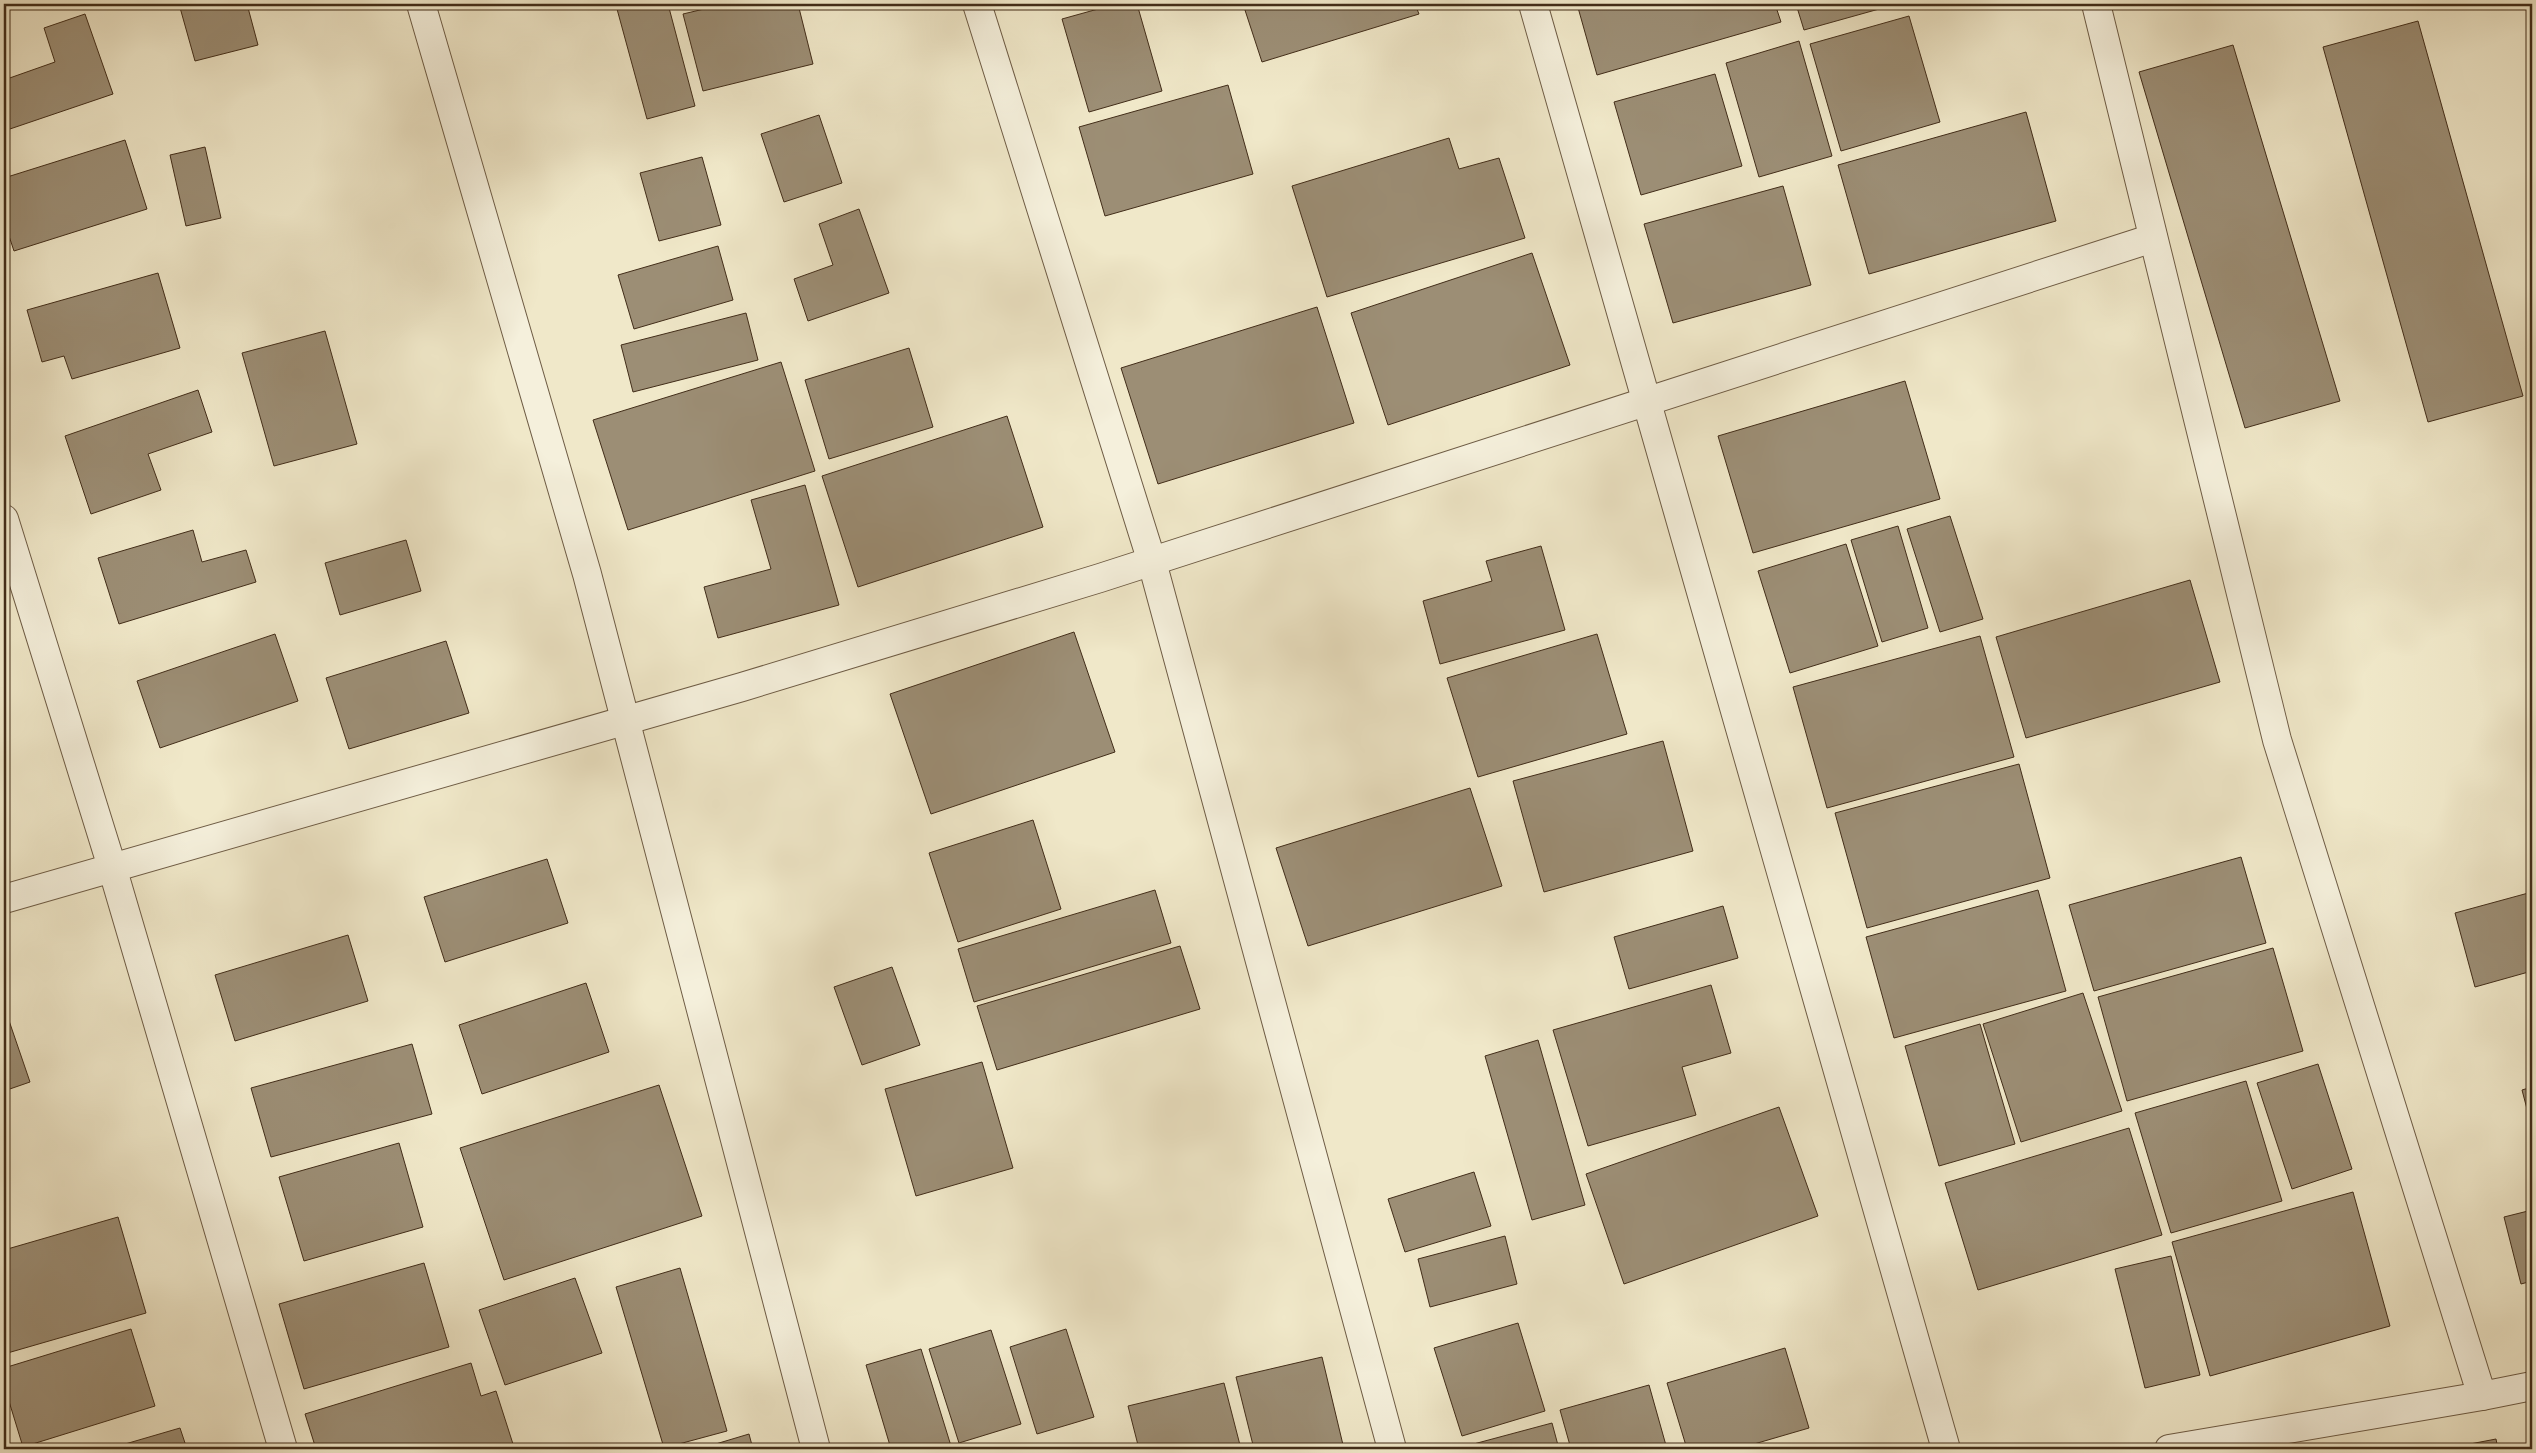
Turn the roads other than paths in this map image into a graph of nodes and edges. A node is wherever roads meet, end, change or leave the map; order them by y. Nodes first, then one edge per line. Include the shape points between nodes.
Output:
1 (421, 4) edge
2 (977, 4) edge
3 (1534, 4) edge
4 (2096, 4) edge
5 (2153, 238) junction
6 (1648, 401) junction
7 (4, 519) edge
8 (1152, 562) junction
9 (625, 720) junction
10 (112, 867) junction
11 (4, 899) edge
12 (2532, 1386) edge
13 (2482, 1396) junction
14 (283, 1449) edge
15 (816, 1449) edge
16 (1392, 1449) edge
17 (1946, 1449) edge
18 (2168, 1449) edge

1 - 9 lane via 587,574
2 - 8 lane
3 - 6 lane
4 - 5 lane
5 - 6 lane
5 - 13 lane via 2277,740
6 - 8 lane
6 - 17 lane
7 - 10 lane
8 - 9 lane
8 - 16 lane
9 - 10 lane
9 - 15 lane
10 - 11 lane
10 - 14 lane
12 - 13 lane
13 - 18 lane

